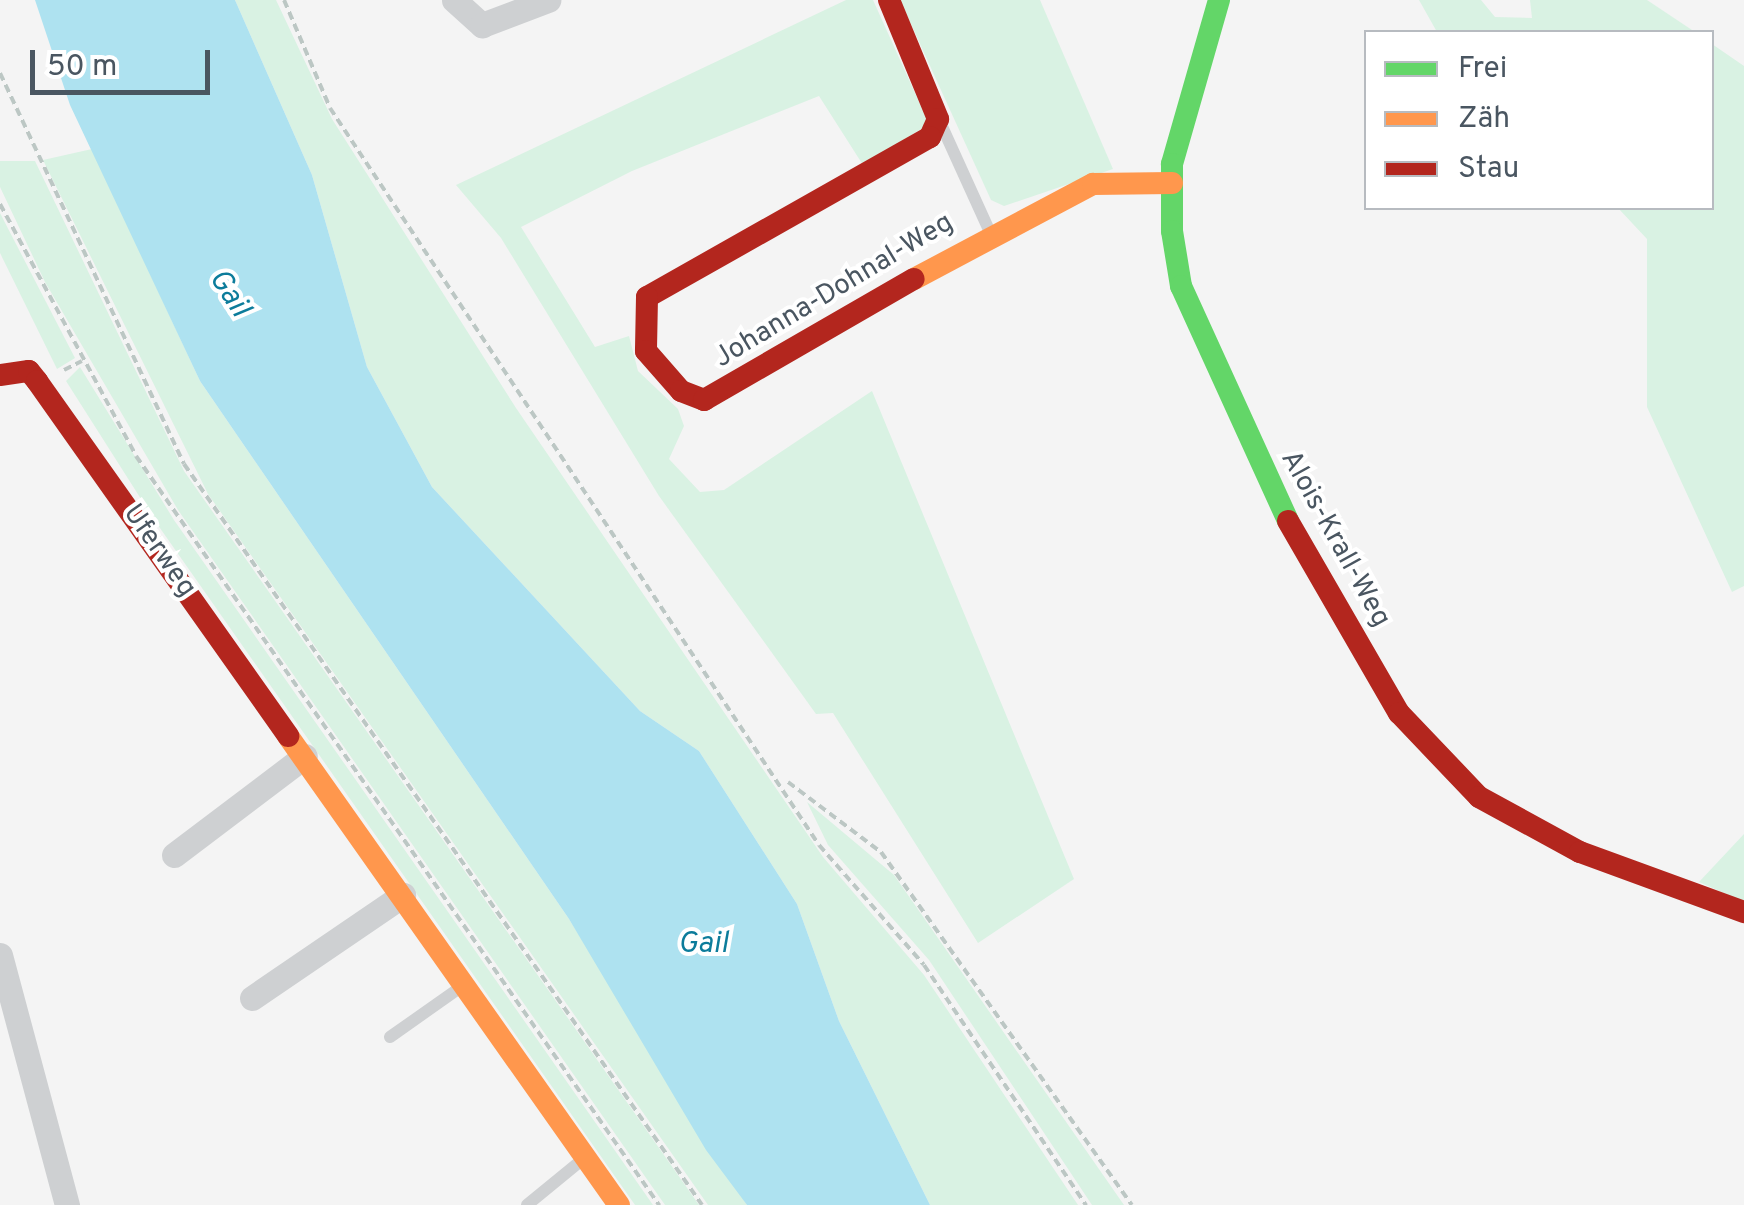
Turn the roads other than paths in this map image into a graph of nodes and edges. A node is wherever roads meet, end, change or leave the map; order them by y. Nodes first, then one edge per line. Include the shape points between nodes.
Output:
1 (454, 0) edge
2 (548, 0) edge
3 (889, 0) edge
4 (1219, 0) edge
5 (938, 119) junction
6 (1172, 182) junction
7 (989, 233) junction
8 (0, 375) edge
9 (305, 756) junction
10 (174, 855) dead end
11 (402, 895) junction
12 (1744, 912) edge
13 (0, 955) edge
14 (467, 982) junction
15 (252, 998) dead end
16 (390, 1037) dead end
17 (586, 1157) junction
18 (66, 1205) edge
19 (526, 1205) edge
20 (618, 1205) edge

1 - 2 street via 482,24
3 - 5 street
4 - 6 street, Alois-Krall-Weg
5 - 7 lane via 986,208
5 - 7 street, Johanna-Dohnal-Weg via 913,149 658,286 647,297 646,351 681,391 704,400 725,394
6 - 7 street, Johanna-Dohnal-Weg via 1093,184
6 - 12 street, Alois-Krall-Weg via 1189,304 1268,486 1399,713 1438,760 1520,826
8 - 9 street, Uferweg via 29,371
9 - 10 street
9 - 11 street, Uferweg
11 - 14 street, Uferweg
11 - 15 street
13 - 18 street
14 - 16 lane
14 - 17 street, Uferweg
17 - 19 lane
17 - 20 street, Uferweg

